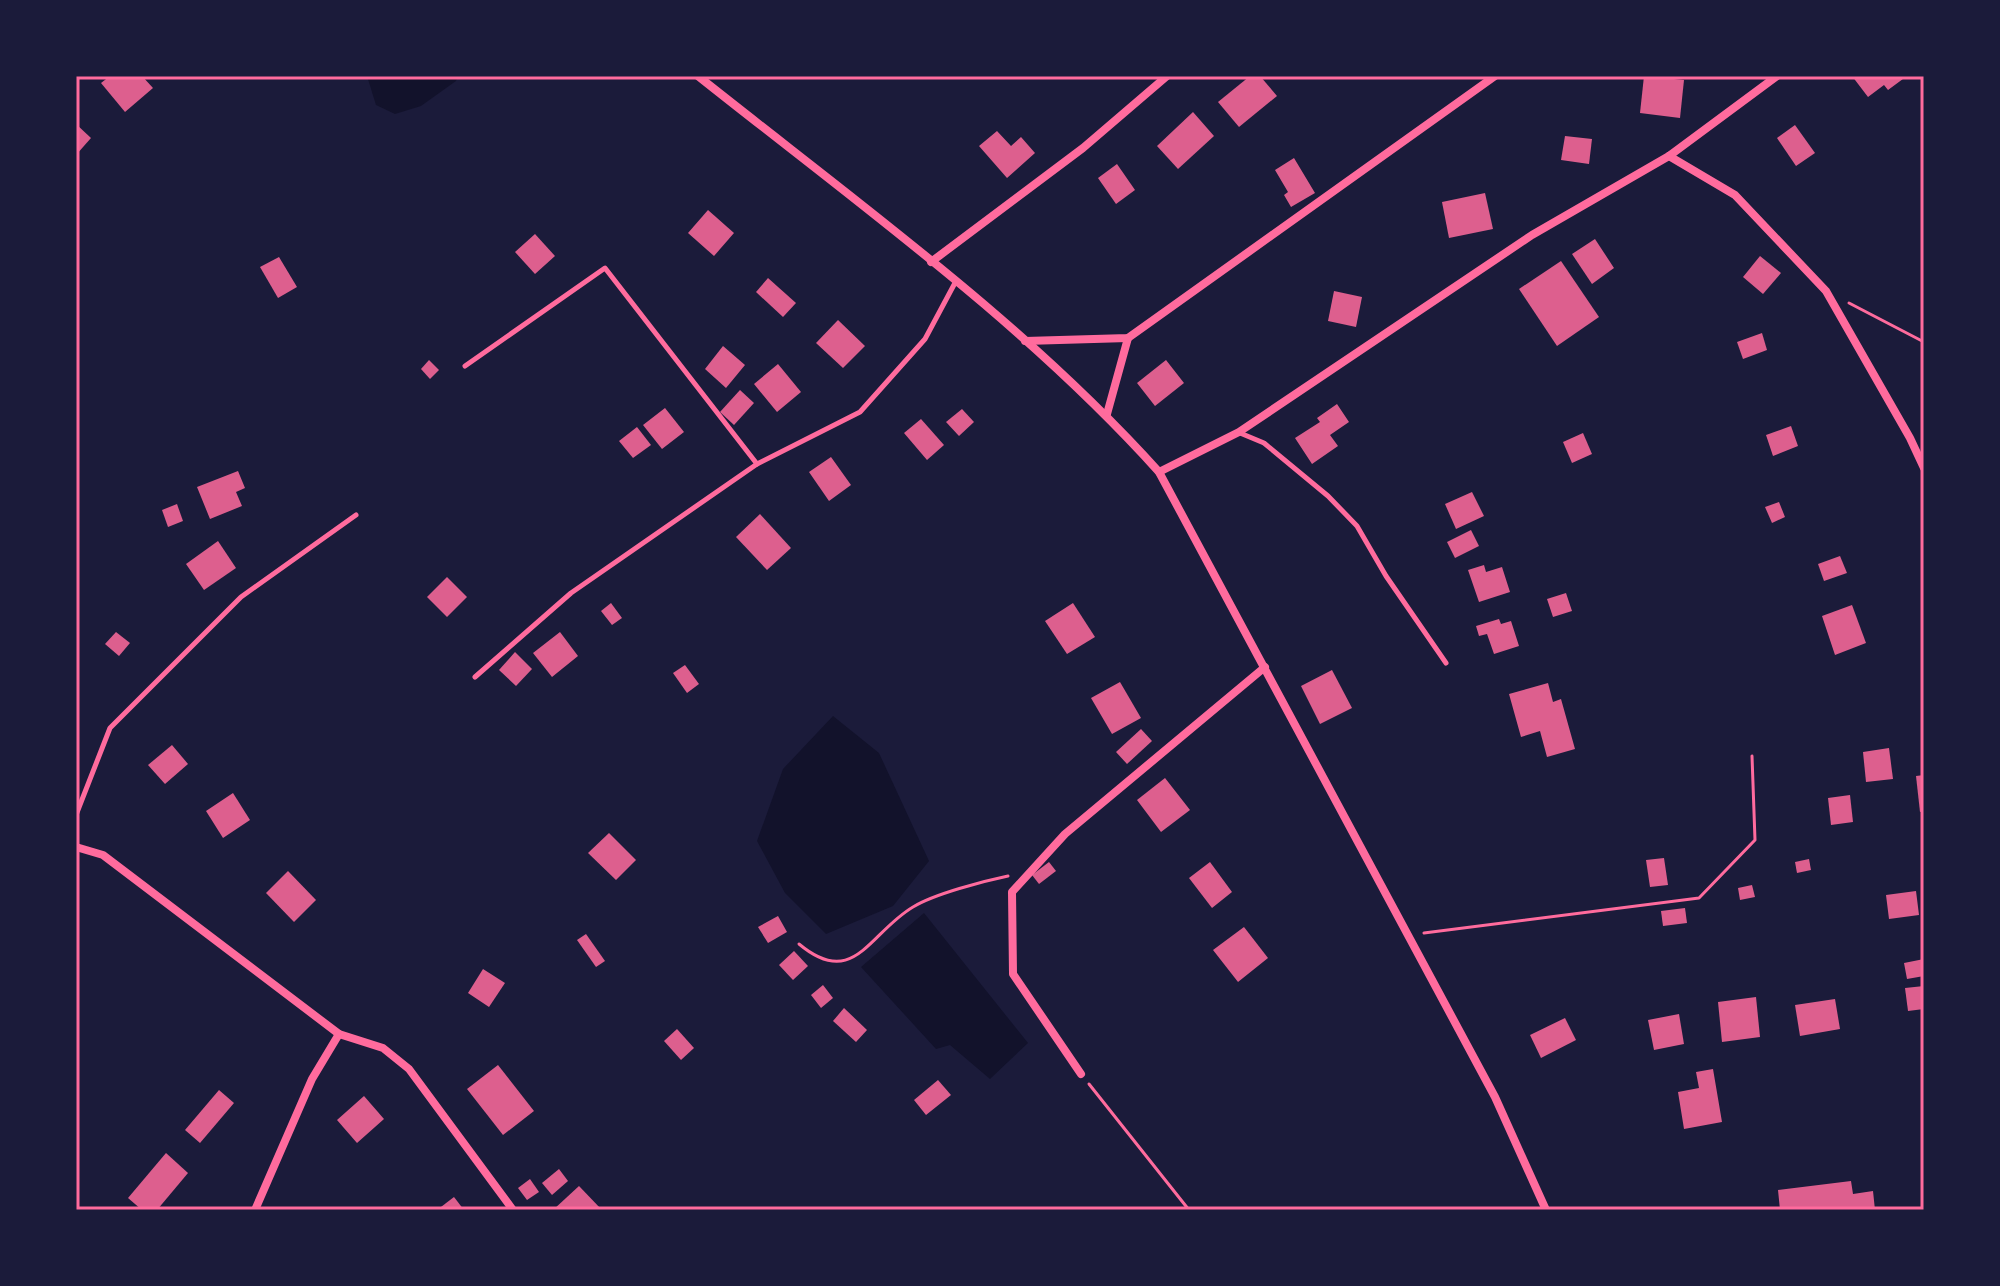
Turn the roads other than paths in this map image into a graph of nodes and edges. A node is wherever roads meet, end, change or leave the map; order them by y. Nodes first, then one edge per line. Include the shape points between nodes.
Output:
1 (698, 76) edge
2 (1167, 76) edge
3 (1495, 76) edge
4 (1777, 76) edge
5 (1669, 156) junction
6 (931, 262) junction
7 (956, 280) junction
8 (1128, 338) junction
9 (1024, 341) junction
10 (465, 366) dead end
11 (1107, 414) junction
12 (1239, 432) junction
13 (757, 464) junction
14 (1924, 468) edge
15 (1159, 472) junction
16 (356, 515) dead end
17 (1446, 663) dead end
18 (1265, 667) junction
19 (475, 677) dead end
20 (76, 815) edge
21 (76, 847) edge
22 (339, 1034) junction
23 (1081, 1074) road end
24 (255, 1210) edge
25 (513, 1210) edge
26 (1546, 1210) edge

1 - 6 street
2 - 6 street via 1083,148
3 - 8 street
4 - 5 street
5 - 12 street via 1532,235
5 - 14 street via 1735,195 1826,291
6 - 7 street
7 - 9 street
7 - 13 lane via 925,339 860,412
8 - 9 street
8 - 11 street
9 - 11 street
10 - 13 lane via 605,268
11 - 15 street
12 - 15 street
12 - 17 lane via 1264,443 1357,526
13 - 19 lane via 571,593
15 - 18 street
16 - 20 lane via 241,597 110,728
18 - 23 street via 1065,834 1012,892 1013,974
18 - 26 street via 1495,1097
21 - 22 street via 103,855
22 - 24 street via 312,1079
22 - 25 street via 383,1048 409,1069

